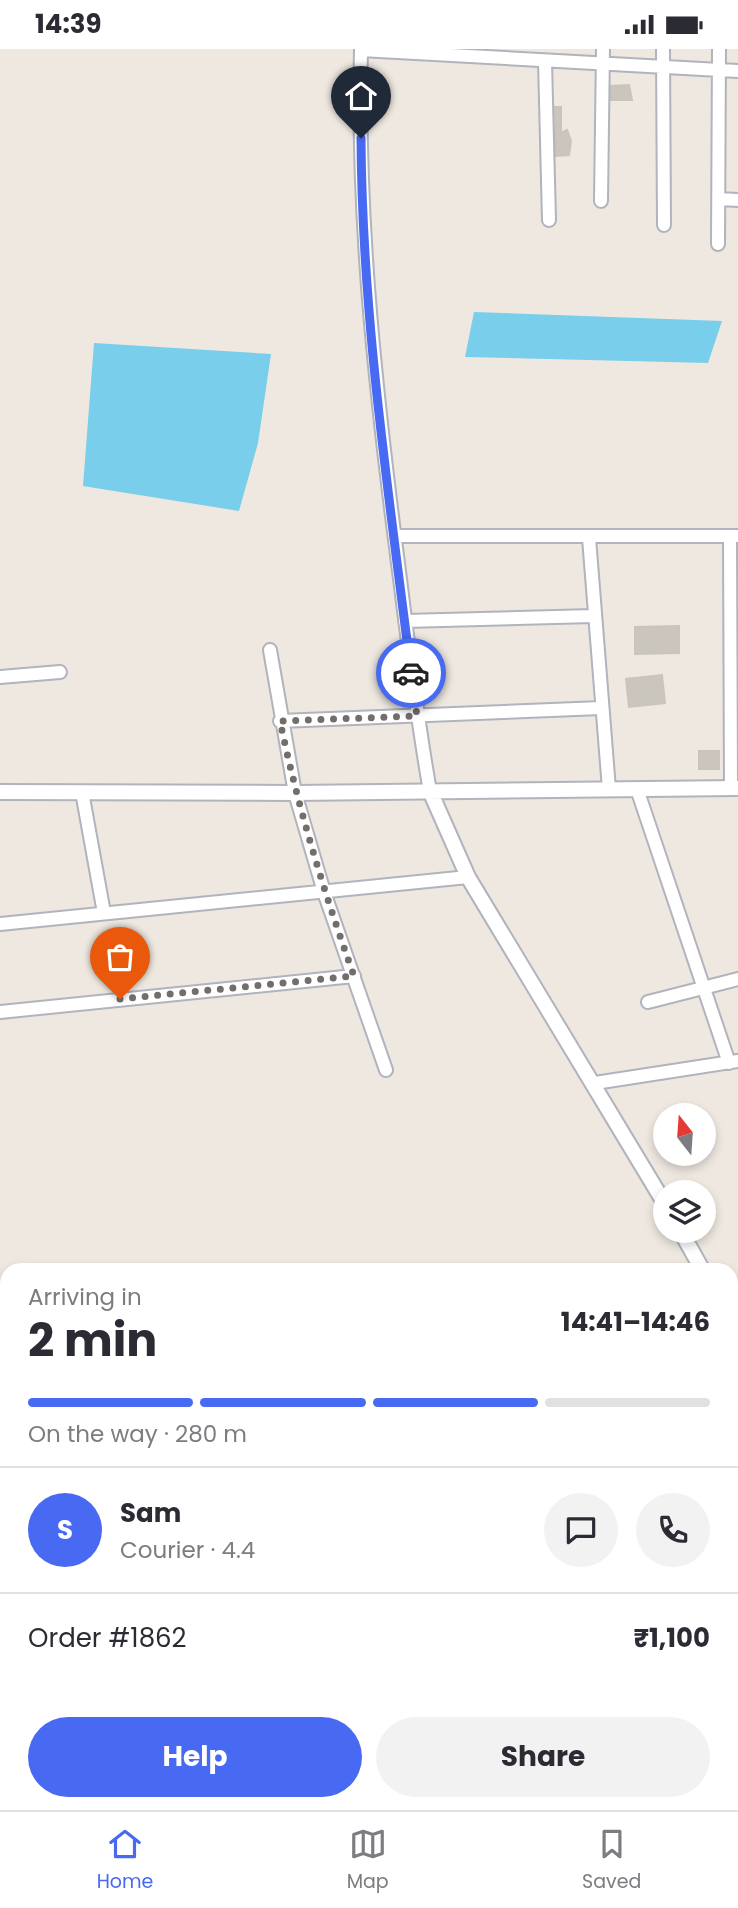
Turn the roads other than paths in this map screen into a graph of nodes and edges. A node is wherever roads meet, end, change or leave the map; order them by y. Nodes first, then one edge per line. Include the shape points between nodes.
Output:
1 (603, 49) edge
2 (663, 49) edge
3 (719, 49) edge
4 (361, 50) edge
5 (545, 61) junction
6 (603, 63) junction
7 (663, 65) junction
8 (719, 70) junction
9 (738, 71) edge
10 (719, 199) junction
11 (738, 200) edge
12 (601, 201) dead end
13 (549, 220) dead end
14 (664, 225) dead end
15 (718, 244) dead end
16 (395, 536) junction
17 (734, 536) edge
18 (589, 538) junction
19 (593, 616) junction
20 (405, 621) junction
21 (270, 650) dead end
22 (60, 672) dead end
23 (0, 677) edge
24 (601, 708) junction
25 (417, 716) junction
26 (280, 721) junction
27 (735, 788) edge
28 (609, 789) junction
29 (638, 789) junction
30 (429, 791) junction
31 (0, 792) edge
32 (82, 792) junction
33 (295, 793) junction
34 (468, 877) junction
35 (324, 892) junction
36 (104, 913) junction
37 (0, 924) edge
38 (354, 976) junction
39 (738, 979) edge
40 (705, 988) junction
41 (648, 1002) dead end
42 (0, 1012) edge
43 (734, 1062) edge
44 (387, 1070) dead end
45 (595, 1083) junction
46 (653, 1183) edge
47 (687, 1243) edge
48 (698, 1263) edge

1 - 6 street
2 - 7 street
3 - 8 street
4 - 5 street
4 - 16 street via 365,269
5 - 6 street
5 - 13 street
6 - 7 street
6 - 12 street
7 - 8 street
7 - 14 street
8 - 9 street
8 - 10 street
10 - 11 street
10 - 15 street
16 - 18 street
16 - 20 street
17 - 18 street
17 - 27 street
18 - 19 street
19 - 20 street
19 - 24 street
20 - 25 street
21 - 26 street
22 - 23 street
24 - 25 street
24 - 28 street
25 - 26 street
25 - 30 street
26 - 33 street
27 - 29 street
28 - 29 street
28 - 30 street
29 - 40 street
30 - 33 street
30 - 34 street
31 - 32 street
32 - 33 street
32 - 36 street
33 - 35 street
34 - 35 street
34 - 45 street
35 - 36 street
35 - 38 street
36 - 37 street
38 - 42 street
38 - 44 street
39 - 40 street
40 - 41 street
40 - 43 street
43 - 45 street
45 - 46 street
47 - 48 street

